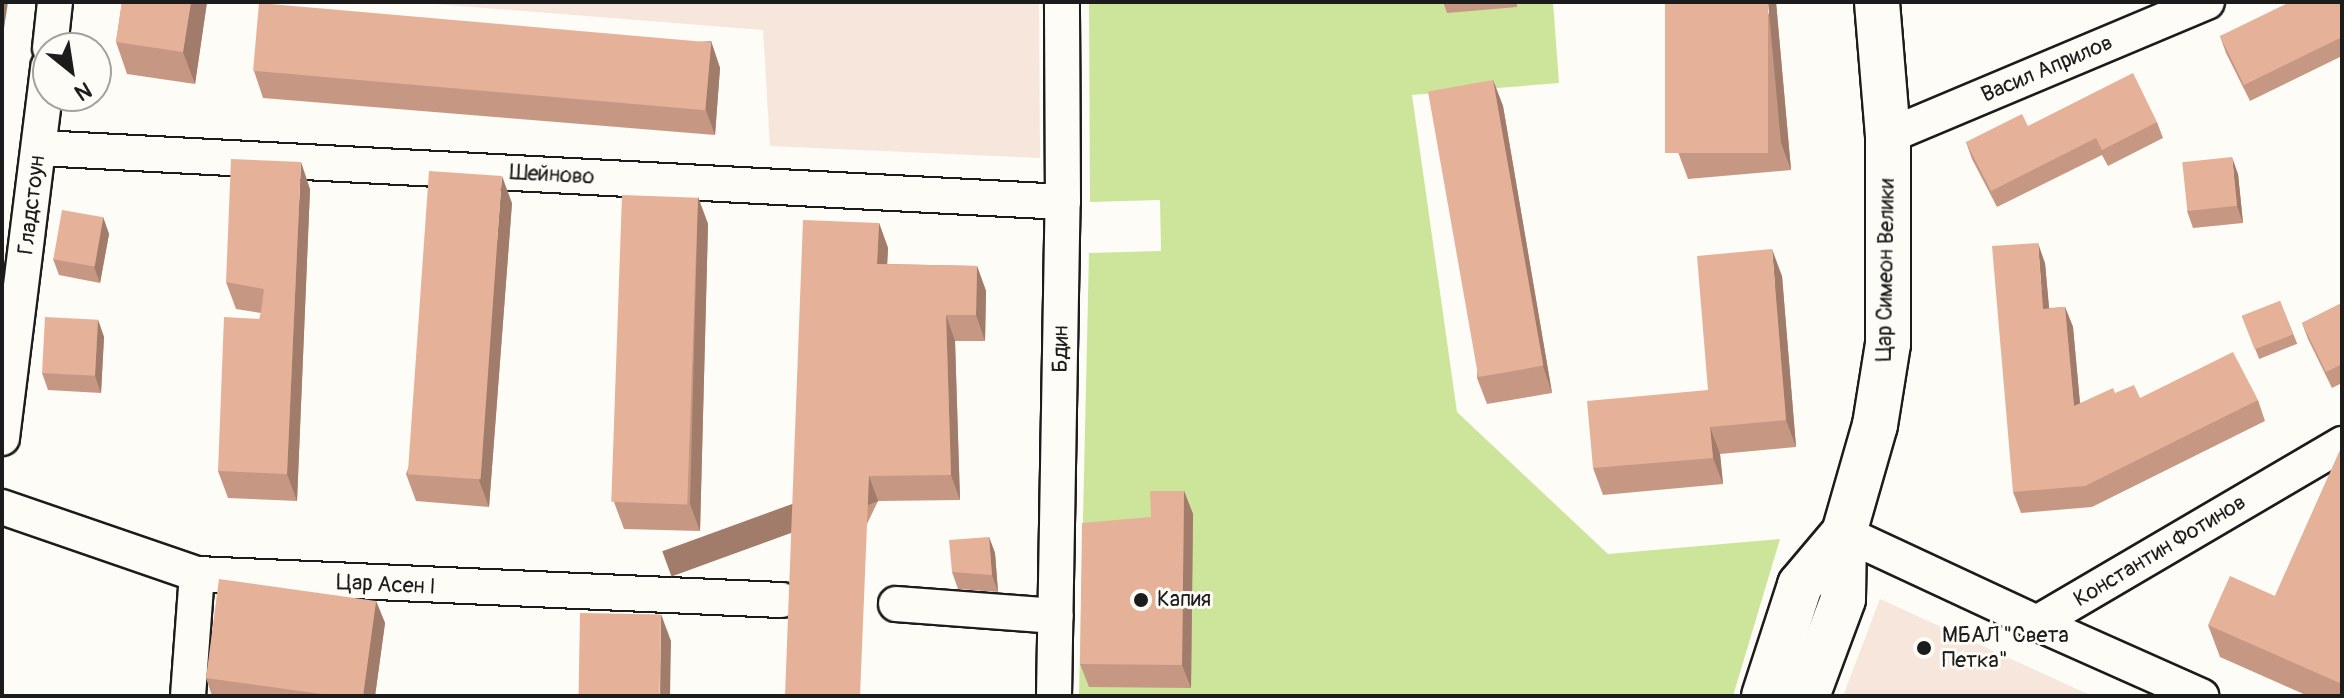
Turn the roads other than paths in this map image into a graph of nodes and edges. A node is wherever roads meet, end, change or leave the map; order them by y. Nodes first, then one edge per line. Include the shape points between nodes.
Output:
1 (55, 2) edge
2 (1062, 2) edge
3 (1877, 2) edge
4 (2207, 2) edge
5 (52, 32) edge
6 (44, 112) edge
7 (1888, 136) junction
8 (40, 148) junction
9 (1063, 202) junction
10 (2, 438) edge
11 (2342, 444) edge
12 (2, 507) edge
13 (1844, 533) junction
14 (197, 574) junction
15 (781, 600) dead end
16 (896, 604) dead end
17 (1056, 616) junction
18 (2037, 623) junction
19 (188, 696) edge
20 (1054, 696) edge
21 (1764, 696) edge
22 (1807, 696) edge
23 (2201, 696) edge

1 - 5 street
2 - 9 street, Бдин
3 - 7 main road, Цар Симеон Велики
4 - 7 street, Васил Априлов
6 - 8 street, Гладстоун
7 - 13 main road, Цар Симеон Велики via 1888,344 1875,425
8 - 9 street, Шейново
8 - 10 street, Гладстоун
9 - 17 street, Бдин
11 - 18 street, Константин Фотинов
12 - 14 street, Цар Асен I
13 - 18 street
13 - 21 main road, Цар Симеон Велики via 1800,585
13 - 22 main road, Цар Симеон Велики via 1843,599
14 - 15 street, Цар Асен I
14 - 19 street
16 - 17 street
17 - 20 street, Бдин
18 - 23 street

